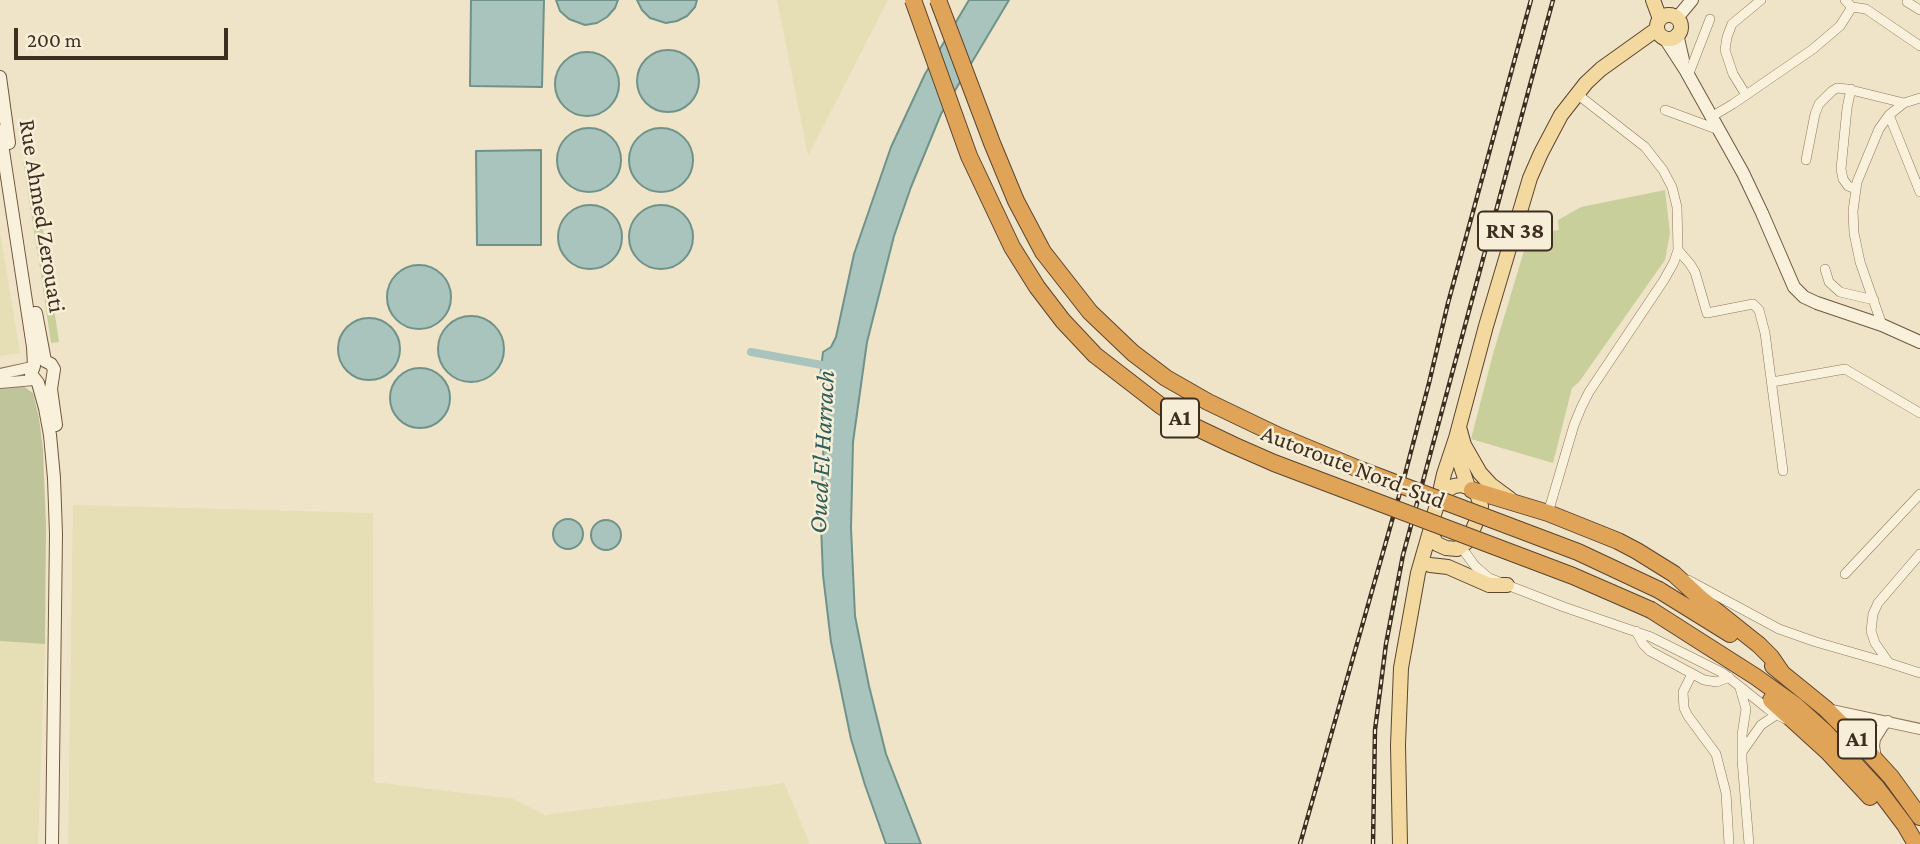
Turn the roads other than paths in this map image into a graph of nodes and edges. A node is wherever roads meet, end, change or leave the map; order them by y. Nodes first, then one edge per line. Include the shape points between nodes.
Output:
1 (914, 0) edge
2 (938, 0) edge
3 (1653, 0) edge
4 (1663, 0) edge
5 (1685, 0) edge
6 (1692, 0) edge
7 (1761, 0) edge
8 (1907, 2) dead end
9 (1848, 3) edge
10 (1867, 4) edge
11 (1920, 10) edge
12 (1710, 19) dead end
13 (1667, 26) junction
14 (1920, 46) edge
15 (1687, 74) junction
16 (0, 77) edge
17 (1851, 89) junction
18 (1577, 94) junction
19 (1746, 95) junction
20 (1920, 98) edge
21 (1904, 103) junction
22 (1665, 110) dead end
23 (1889, 115) junction
24 (1711, 117) junction
25 (0, 131) edge
26 (1719, 131) junction
27 (1806, 160) dead end
28 (1856, 190) junction
29 (1920, 192) edge
30 (1678, 250) junction
31 (1825, 269) dead end
32 (1874, 300) junction
33 (1882, 325) junction
34 (1920, 342) edge
35 (37, 371) junction
36 (0, 374) edge
37 (52, 379) junction
38 (1772, 382) junction
39 (0, 383) edge
40 (1920, 413) edge
41 (1457, 432) junction
42 (1783, 471) dead end
43 (1470, 488) junction
44 (1920, 494) edge
45 (1438, 501) junction
46 (1518, 504) junction
47 (1548, 513) junction
48 (1431, 528) junction
49 (1456, 548) junction
50 (1920, 554) edge
51 (1430, 565) junction
52 (1674, 573) junction
53 (1845, 574) dead end
54 (1507, 584) junction
55 (1412, 604) junction
56 (1636, 631) junction
57 (1730, 659) junction
58 (1889, 663) junction
59 (1782, 673) junction
60 (1920, 673) edge
61 (1692, 674) junction
62 (1729, 677) junction
63 (1740, 687) junction
64 (1826, 709) junction
65 (1747, 715) junction
66 (1776, 715) junction
67 (1888, 721) junction
68 (1761, 725) junction
69 (1801, 727) junction
70 (1920, 729) edge
71 (1742, 754) junction
72 (1877, 761) junction
73 (1883, 803) junction
74 (1920, 817) edge
75 (52, 844) edge
76 (58, 844) edge
77 (1400, 844) edge
78 (1728, 844) edge
79 (1749, 844) edge
80 (1905, 844) edge
81 (1916, 844) edge

1 - 57 highway, Autoroute Nord-Sud / A1, bridge via 969,156 1012,247 1063,321 1095,355 1191,425 1274,463 1573,576 1651,610
2 - 59 highway, Autoroute Nord-Sud / A1, bridge via 1011,190 1043,252 1090,312 1133,353 1208,402 1279,436 1578,552 1659,590
3 - 13 main road
4 - 13 main road
5 - 13 main road
6 - 13 main road
7 - 19 street via 1732,24 1727,37 1725,50 1732,74
8 - 11 street
9 - 10 street
9 - 19 street via 1840,26
10 - 14 street
12 - 15 street
13 - 15 main road
13 - 18 main road, RN 38 via 1594,76
15 - 24 main road
16 - 35 main road, Rue Ahmed Zerouati via 42,346
17 - 21 street
17 - 27 street via 1837,88 1819,104
17 - 28 street via 1841,169 1848,186
18 - 30 street via 1645,147 1663,170 1677,207
18 - 41 main road, RN 38 via 1549,135 1530,178
19 - 24 street
20 - 21 street
21 - 23 street
22 - 26 street
23 - 28 street via 1879,129
23 - 29 street
24 - 26 main road
25 - 35 main road
26 - 33 main road via 1804,298
28 - 32 street via 1854,233
30 - 38 street via 1695,272 1707,313 1753,304 1759,310
30 - 47 street via 1664,280 1581,408
31 - 32 street via 1829,282 1840,292
32 - 33 street
33 - 34 main road
35 - 36 street
35 - 37 main road via 47,383
35 - 37 main road via 53,366
35 - 39 street
35 - 75 main road via 51,444 56,534
37 - 76 main road via 62,490
38 - 40 street via 1844,369
38 - 42 street
41 - 43 main road, RN 38 via 1460,464
41 - 45 main road, RN 38
41 - 46 main road via 1480,473
43 - 45 main road via 1454,485
43 - 46 highway
43 - 49 main road via 1479,500 1480,513 1471,537
44 - 53 street
45 - 48 main road
46 - 47 highway
47 - 52 highway via 1618,541
48 - 49 main road via 1437,544
48 - 55 main road
49 - 51 main road
49 - 54 street via 1485,575
50 - 58 street via 1873,614 1871,631
51 - 54 main road via 1448,567 1489,585
51 - 55 main road
52 - 58 street via 1779,629
52 - 59 highway via 1765,650
54 - 56 street
55 - 77 main road via 1398,702
56 - 61 street via 1650,651
56 - 62 street
57 - 69 highway via 1744,678
57 - 73 highway, Autoroute Nord-Sud / A1 via 1825,732
58 - 60 street
59 - 64 highway, Autoroute Nord-Sud / A1
61 - 62 street via 1710,682
61 - 78 street via 1682,700 1716,754 1726,793
62 - 63 street
63 - 65 street
63 - 66 street
64 - 67 street
64 - 72 highway, Autoroute Nord-Sud / A1
65 - 68 street
65 - 71 street
66 - 68 street
66 - 69 street
67 - 70 street
67 - 72 street via 1875,738
68 - 71 street
69 - 73 highway
71 - 79 street
72 - 74 highway, Autoroute Nord-Sud / A1
73 - 80 highway
73 - 81 highway, Autoroute Nord-Sud / A1

